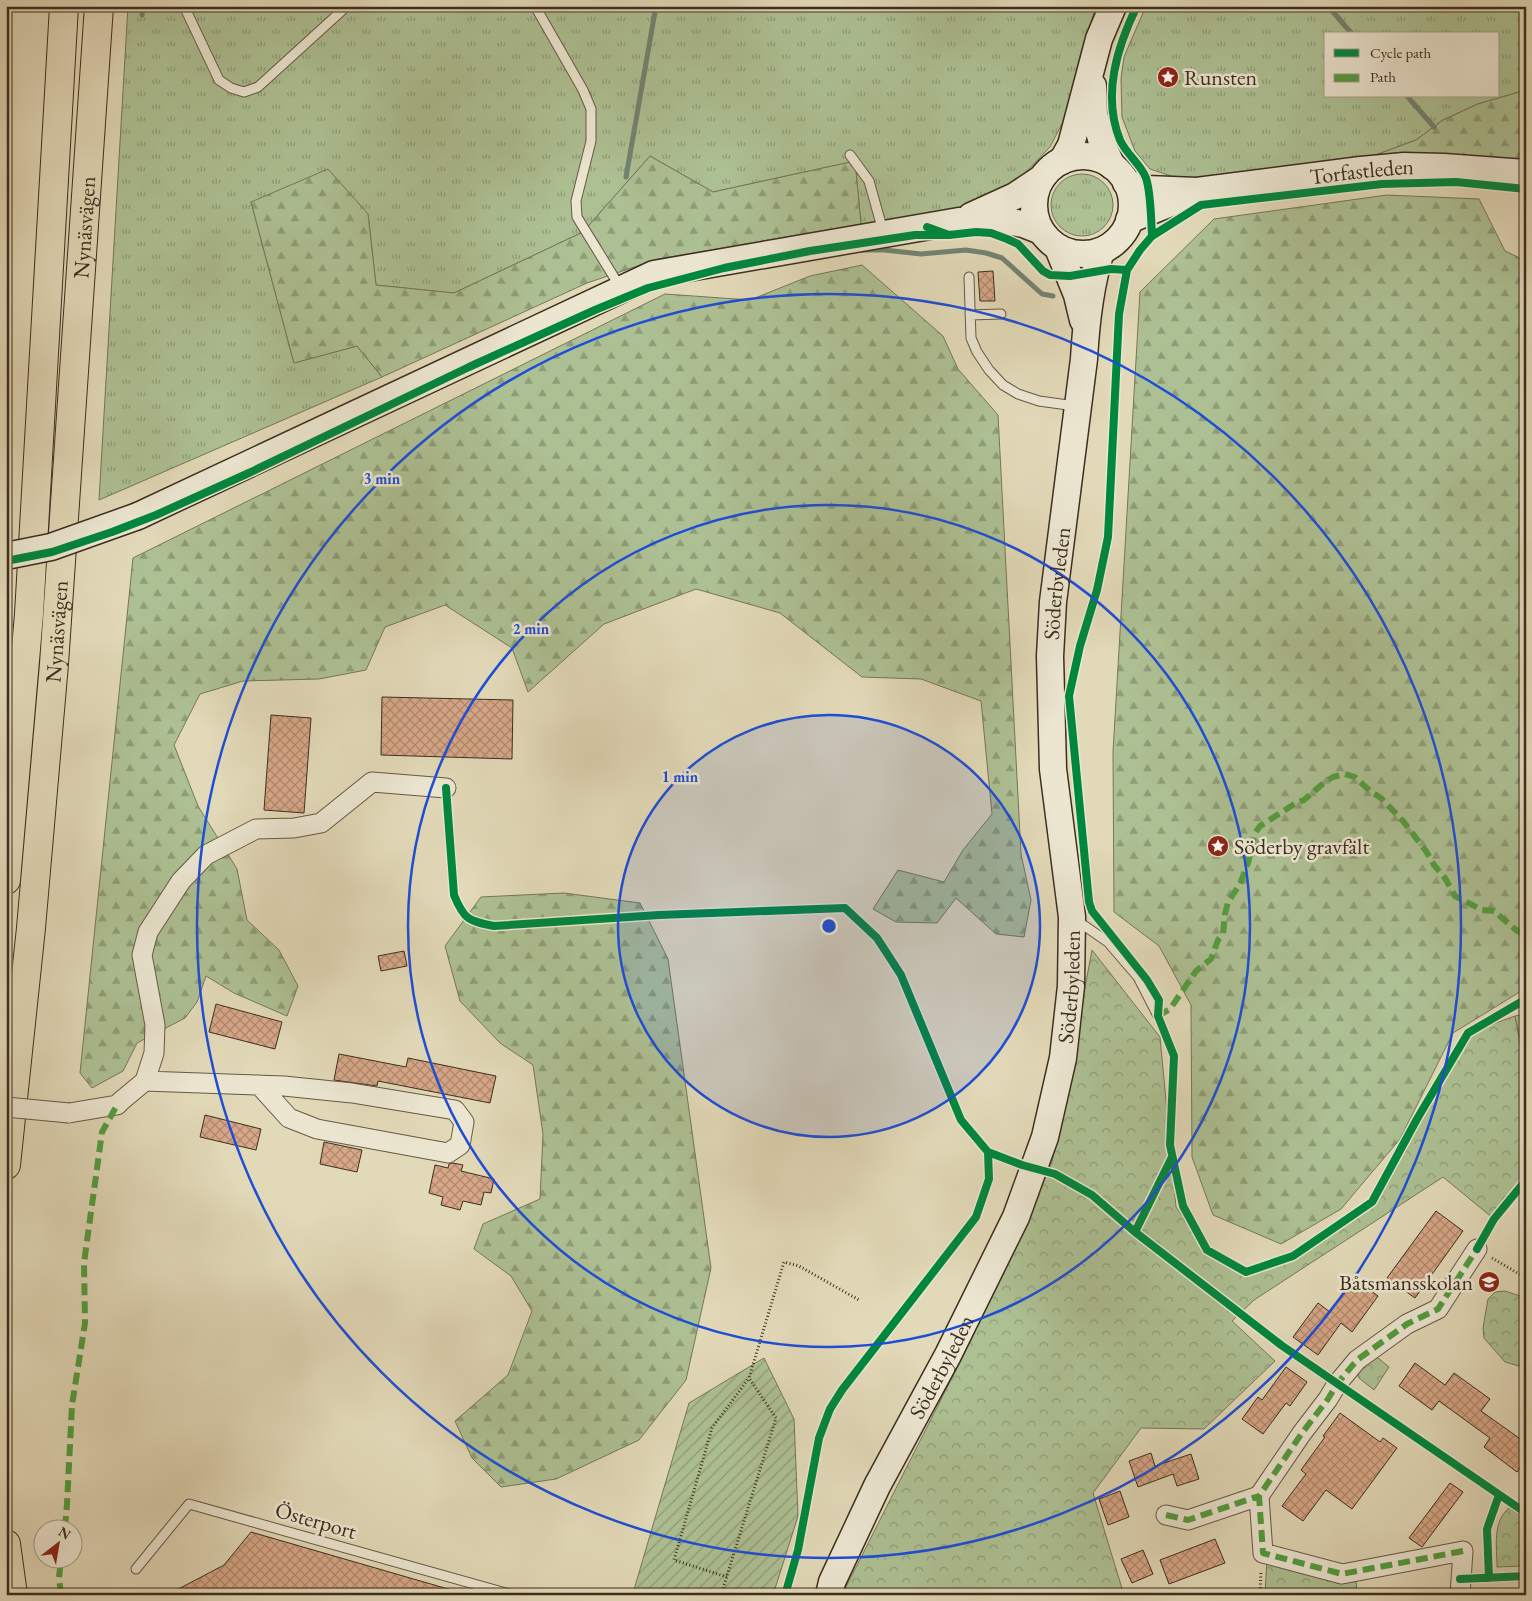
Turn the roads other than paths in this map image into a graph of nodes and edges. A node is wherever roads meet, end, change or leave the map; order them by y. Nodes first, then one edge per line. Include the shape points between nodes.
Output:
1 (99, 6) edge
2 (184, 6) edge
3 (346, 6) edge
4 (535, 6) edge
5 (1113, 6) edge
6 (63, 13) edge
7 (1092, 68) junction
8 (850, 155) dead end
9 (1062, 162) junction
10 (1526, 173) edge
11 (1119, 174) junction
12 (1042, 178) junction
13 (1197, 191) junction
14 (1129, 220) junction
15 (959, 221) junction
16 (884, 234) junction
17 (1050, 239) junction
18 (1100, 251) junction
19 (969, 277) dead end
20 (622, 289) junction
21 (1001, 314) dead end
22 (970, 316) junction
23 (1086, 331) junction
24 (1078, 406) junction
25 (6, 556) edge
26 (446, 788) dead end
27 (6, 880) edge
28 (1072, 918) junction
29 (1158, 1016) dead end
30 (145, 1081) junction
31 (259, 1085) junction
32 (6, 1107) edge
33 (6, 1165) edge
34 (1477, 1249) road end
35 (1259, 1496) junction
36 (1166, 1515) dead end
37 (6, 1544) edge
38 (136, 1569) dead end
39 (13, 1595) edge
40 (513, 1595) edge
41 (828, 1595) edge
42 (1460, 1595) edge

1 - 33 highway, Nynäsvägen via 54,664
2 - 3 lane via 219,80 244,92 258,87
4 - 20 lane via 583,90 590,109 591,141 576,201 577,217
5 - 7 street
6 - 27 highway, Nynäsvägen via 28,622
7 - 9 street via 1071,145
7 - 11 street via 1094,114 1103,146
8 - 16 lane via 869,181
9 - 11 street via 1074,157 1087,157 1100,160
9 - 12 street
10 - 13 street, Torfastleden via 1404,166
11 - 13 street, Torfastleden via 1147,189
11 - 14 street via 1130,195
12 - 15 street via 1015,196
12 - 17 street via 1034,199 1035,216
13 - 14 street, Torfastleden
14 - 18 street via 1113,244
15 - 16 street
15 - 17 street via 999,220 1023,224
16 - 20 street via 654,274
17 - 18 street via 1072,253
17 - 23 street, Söderbyleden via 1077,295
18 - 23 street, Söderbyleden
19 - 22 lane
20 - 25 street, bridge via 138,516 51,546
21 - 22 lane
22 - 24 lane via 971,338 977,352 1003,385 1018,394
23 - 24 street, Söderbyleden
24 - 28 street, Söderbyleden via 1053,602 1050,656 1052,768
26 - 30 street via 372,782 321,823 294,828 256,828 206,855 181,881 148,932 142,955 155,1025 154,1053
28 - 29 lane via 1108,942 1138,977
28 - 41 street, Söderbyleden via 1071,986 1063,1058 1042,1146 1016,1217 948,1355 877,1486
30 - 31 street
30 - 32 street, bridge via 118,1105 70,1113
31 - 31 street via 352,1093 455,1110 464,1122 460,1145 448,1153 317,1129 289,1118
34 - 35 street via 1438,1309 1407,1324 1357,1360
35 - 36 street via 1188,1520
35 - 42 street via 1263,1553 1342,1574 1464,1551
37 - 39 highway
38 - 40 lane, Österport via 190,1504

